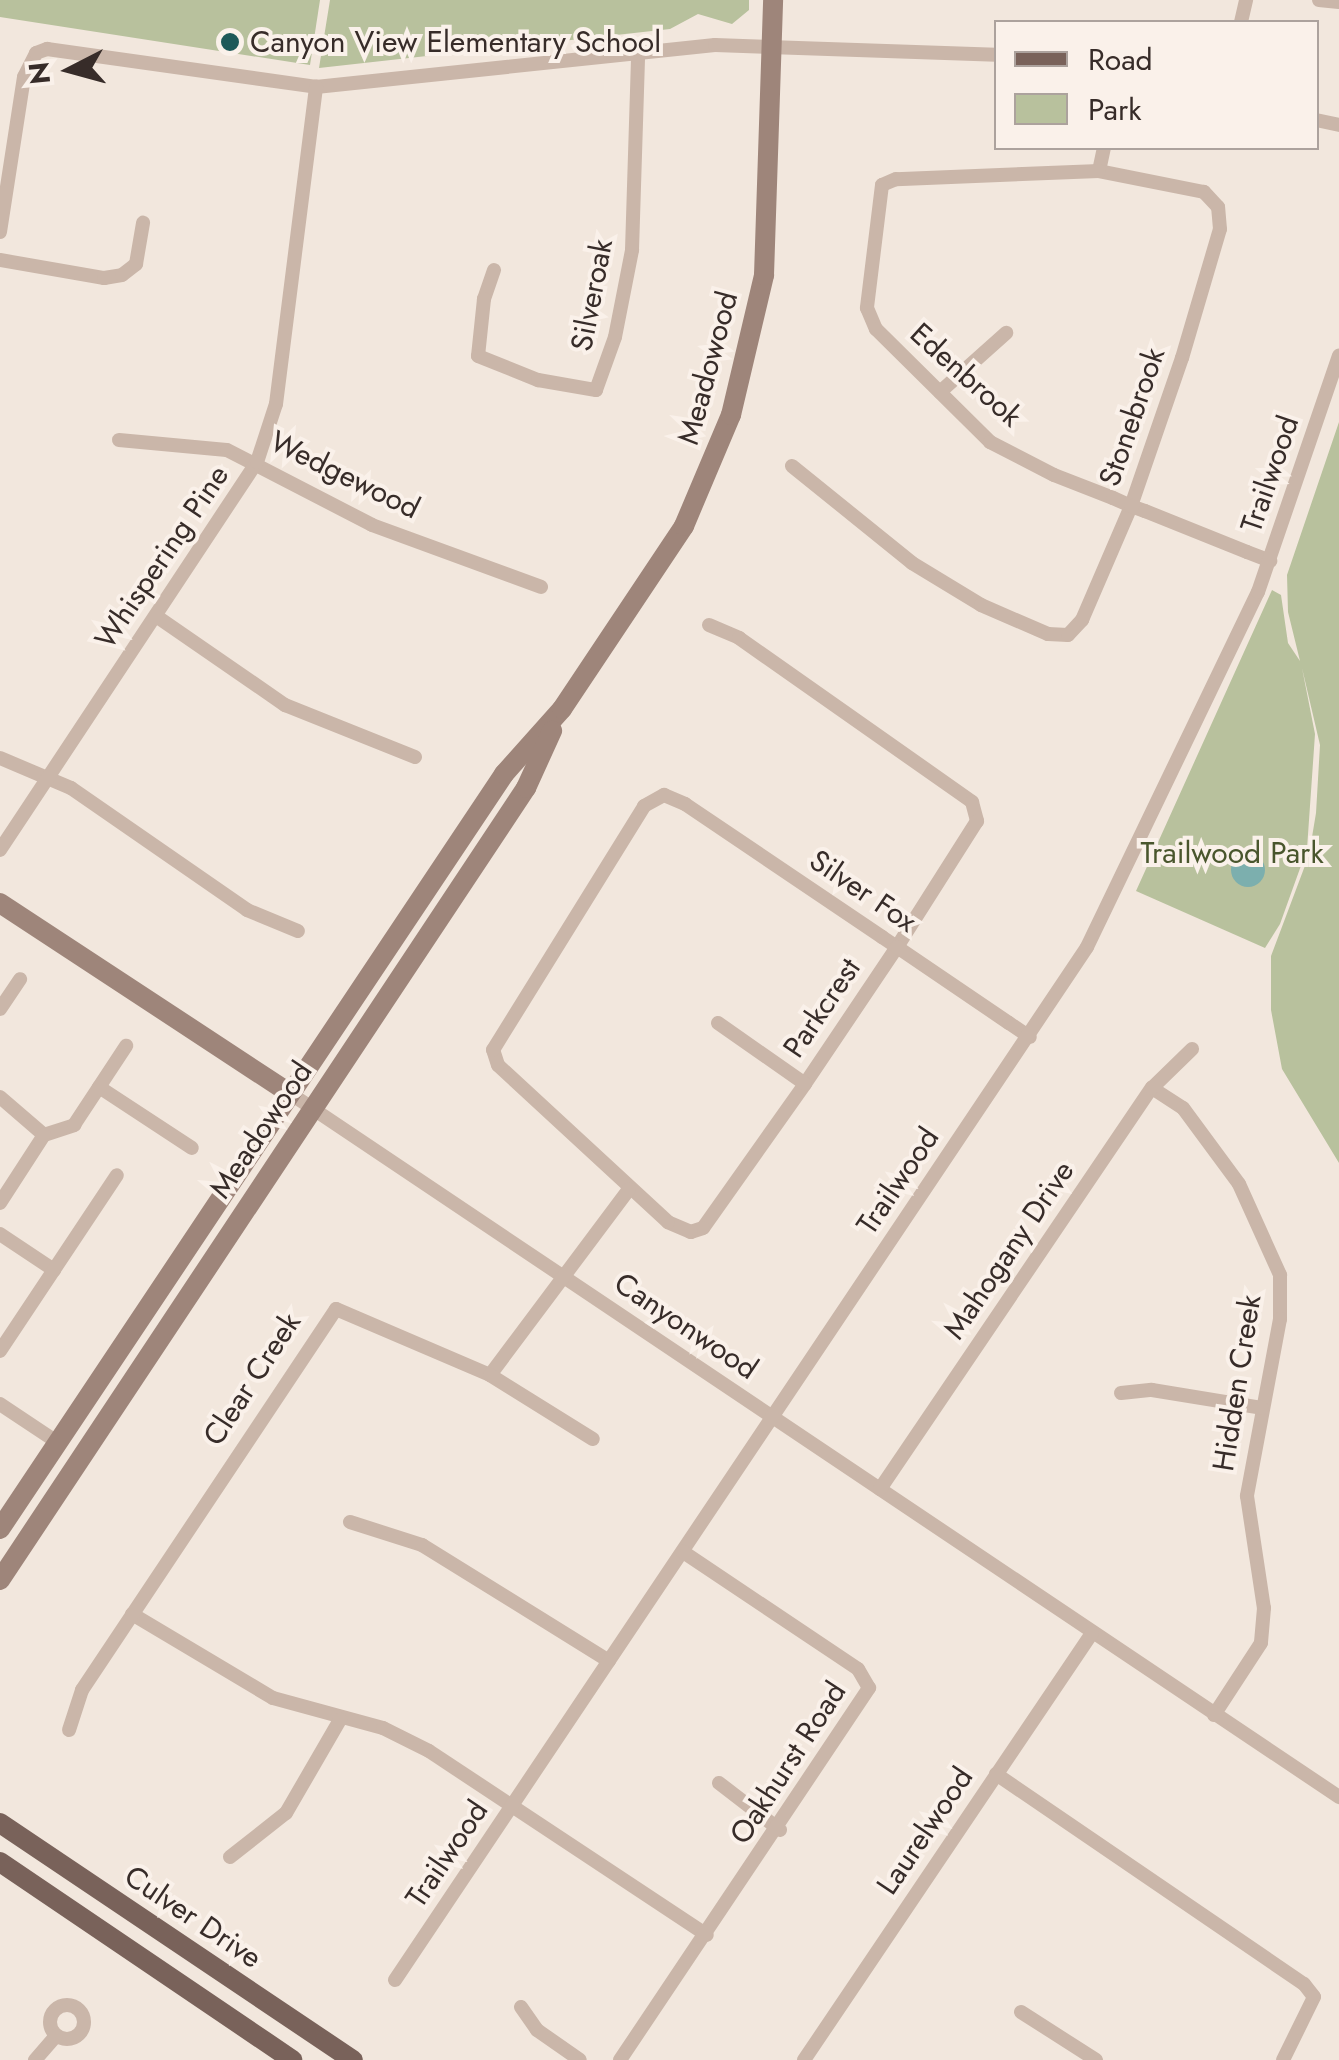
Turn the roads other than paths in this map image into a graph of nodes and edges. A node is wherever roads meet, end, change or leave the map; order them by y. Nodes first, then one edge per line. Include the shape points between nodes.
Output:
1 (773, 0) edge
2 (1319, 0) edge
3 (1339, 2) edge
4 (772, 50) junction
5 (638, 54) junction
6 (994, 55) edge
7 (316, 87) junction
8 (1104, 150) edge
9 (1098, 172) junction
10 (143, 223) dead end
11 (0, 232) edge
12 (0, 260) edge
13 (494, 270) dead end
14 (1006, 333) dead end
15 (1339, 356) edge
16 (940, 392) junction
17 (120, 440) dead end
18 (258, 462) junction
19 (792, 466) dead end
20 (1131, 506) junction
21 (1270, 561) junction
22 (540, 587) dead end
23 (156, 616) junction
24 (709, 625) dead end
25 (562, 709) junction
26 (0, 758) edge
27 (415, 758) dead end
28 (48, 778) junction
29 (0, 850) edge
30 (0, 903) edge
31 (298, 931) dead end
32 (896, 947) junction
33 (20, 979) dead end
34 (0, 1009) edge
35 (718, 1023) dead end
36 (1030, 1037) junction
37 (126, 1046) dead end
38 (1192, 1049) dead end
39 (804, 1084) junction
40 (99, 1088) junction
41 (1152, 1088) junction
42 (288, 1092) junction
43 (0, 1097) edge
44 (311, 1109) junction
45 (44, 1135) junction
46 (192, 1148) dead end
47 (116, 1174) dead end
48 (629, 1189) junction
49 (0, 1202) edge
50 (0, 1234) edge
51 (54, 1270) junction
52 (561, 1278) junction
53 (0, 1351) edge
54 (490, 1375) junction
55 (1121, 1393) dead end
56 (0, 1404) edge
57 (1262, 1408) junction
58 (770, 1418) junction
59 (594, 1439) dead end
60 (58, 1442) junction
61 (880, 1490) junction
62 (350, 1522) dead end
63 (0, 1529) edge
64 (682, 1552) junction
65 (0, 1580) edge
66 (132, 1614) junction
67 (1092, 1632) junction
68 (609, 1661) junction
69 (1214, 1716) junction
70 (340, 1720) junction
71 (69, 1730) dead end
72 (996, 1774) junction
73 (719, 1783) dead end
74 (1339, 1797) edge
75 (512, 1806) junction
76 (0, 1824) edge
77 (780, 1830) junction
78 (230, 1858) dead end
79 (0, 1862) edge
80 (707, 1935) junction
81 (395, 1980) dead end
82 (521, 2007) dead end
83 (1021, 2012) dead end
84 (56, 2036) dead end
85 (36, 2060) edge
86 (292, 2060) edge
87 (353, 2060) edge
88 (580, 2060) edge
89 (620, 2060) edge
90 (804, 2060) edge
91 (1096, 2060) edge
92 (1283, 2060) edge

1 - 4 main road, Meadowood
2 - 3 street
4 - 5 street via 714,45
4 - 6 street
4 - 25 main road, Meadowood via 764,275 730,415 684,526
5 - 7 street
5 - 13 street, Silveroak via 632,250 596,390 538,380 478,356
7 - 11 street via 60,49 36,53 24,77
7 - 18 street, Whispering Pine via 276,404
8 - 9 street
9 - 16 street, Edenbrook via 976,172 882,184 867,308 876,329
9 - 20 street, Stonebrook via 1204,192 1218,207 1220,229
10 - 12 street via 136,264 122,274 104,278
14 - 16 street
15 - 21 street, Trailwood
16 - 20 street, Edenbrook via 990,442
17 - 18 street, Wedgewood via 198,443
18 - 22 street, Wedgewood via 372,525
18 - 23 street, Whispering Pine
19 - 20 street, Stonebrook via 912,564 1048,634 1068,635 1082,620
20 - 21 street, Edenbrook
21 - 36 street, Trailwood via 1122,884
23 - 27 street via 285,705
23 - 28 street, Whispering Pine
24 - 32 street, Parkcrest via 739,638 972,802 978,821
25 - 42 main road, Meadowood via 504,774
25 - 44 main road, Meadowood via 526,788
26 - 28 street
28 - 29 street, Whispering Pine
28 - 31 street via 247,910
30 - 42 main road, Canyonwood
32 - 36 street, Silver Fox
32 - 39 street, Parkcrest
32 - 48 street, Silver Fox via 664,795 644,806 492,1050 498,1064
33 - 34 street
35 - 39 street
36 - 58 street, Trailwood
37 - 40 street
38 - 41 street, Mahogany Drive
39 - 48 street, Parkcrest via 714,1218 691,1232
40 - 45 street via 74,1125
40 - 46 street
41 - 57 street, Hidden Creek via 1183,1108 1239,1184 1280,1275 1280,1319
41 - 61 street, Mahogany Drive
42 - 44 street, Canyonwood
42 - 60 main road, Meadowood
43 - 45 street
44 - 52 street, Canyonwood
44 - 65 main road, Meadowood
45 - 49 street
47 - 51 street
48 - 52 street
50 - 51 street
51 - 53 street
52 - 54 street
52 - 58 street, Canyonwood
54 - 59 street, Clear Creek
54 - 66 street, Clear Creek via 336,1309
55 - 57 street via 1152,1390
56 - 60 street
57 - 69 street, Hidden Creek via 1247,1496 1264,1608 1261,1644
58 - 61 street, Canyonwood
58 - 64 street, Trailwood
60 - 63 main road, Meadowood
61 - 67 street, Canyonwood
62 - 68 street via 422,1545
64 - 68 street, Trailwood
64 - 77 street, Oakhurst Road via 866,1676 866,1698
66 - 70 street via 252,1687
66 - 71 street, Clear Creek via 82,1690
67 - 69 street, Canyonwood
67 - 72 street, Laurelwood
68 - 75 street, Trailwood
69 - 74 street, Canyonwood
70 - 75 street via 383,1728 429,1751
70 - 78 street via 302,1792
72 - 90 street, Laurelwood
72 - 92 street via 1304,1984 1314,1997
73 - 77 street
75 - 80 street
75 - 81 street, Trailwood
76 - 87 main road, Culver Drive
77 - 80 street, Oakhurst Road
79 - 86 main road, Culver Drive
80 - 89 street, Oakhurst Road
82 - 88 street via 537,2030
83 - 91 street
84 - 85 street

